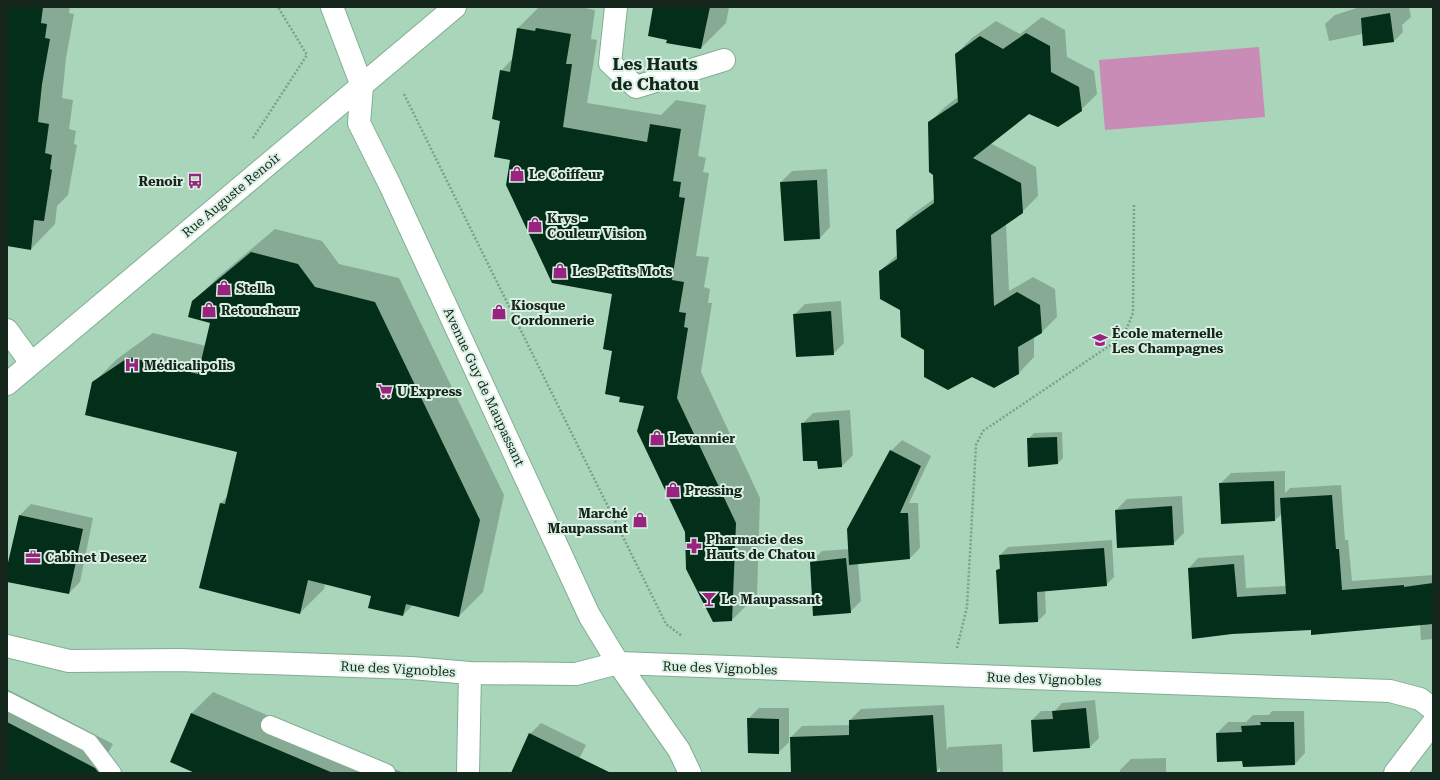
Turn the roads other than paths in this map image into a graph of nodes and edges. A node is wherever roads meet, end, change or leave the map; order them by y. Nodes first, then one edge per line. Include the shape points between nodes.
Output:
1 (332, 7) edge
2 (455, 7) edge
3 (616, 7) edge
4 (724, 60) dead end
5 (362, 86) junction
6 (7, 330) edge
7 (31, 363) junction
8 (7, 384) edge
9 (7, 646) edge
10 (618, 664) junction
11 (470, 673) junction
12 (7, 701) edge
13 (1433, 709) edge
14 (1433, 724) edge
15 (270, 725) dead end
16 (112, 773) edge
17 (386, 773) edge
18 (468, 773) edge
19 (690, 773) edge
20 (1395, 773) edge

1 - 5 street, Avenue Guy de Maupassant
2 - 5 street, Rue Auguste Renoir
3 - 4 street via 610,64 636,87
5 - 7 street, Rue Auguste Renoir
5 - 10 street, Avenue Guy de Maupassant via 359,123 589,615
6 - 7 street
7 - 8 street, Rue Auguste Renoir
9 - 11 street, Rue des Vignobles via 69,661 178,660 411,668
10 - 11 street, Rue des Vignobles via 576,674
10 - 13 street, Rue des Vignobles via 1390,691 1420,699
10 - 19 street, Avenue Guy de Maupassant via 679,750
11 - 18 street
12 - 16 lane via 89,743
14 - 20 street
15 - 17 lane

